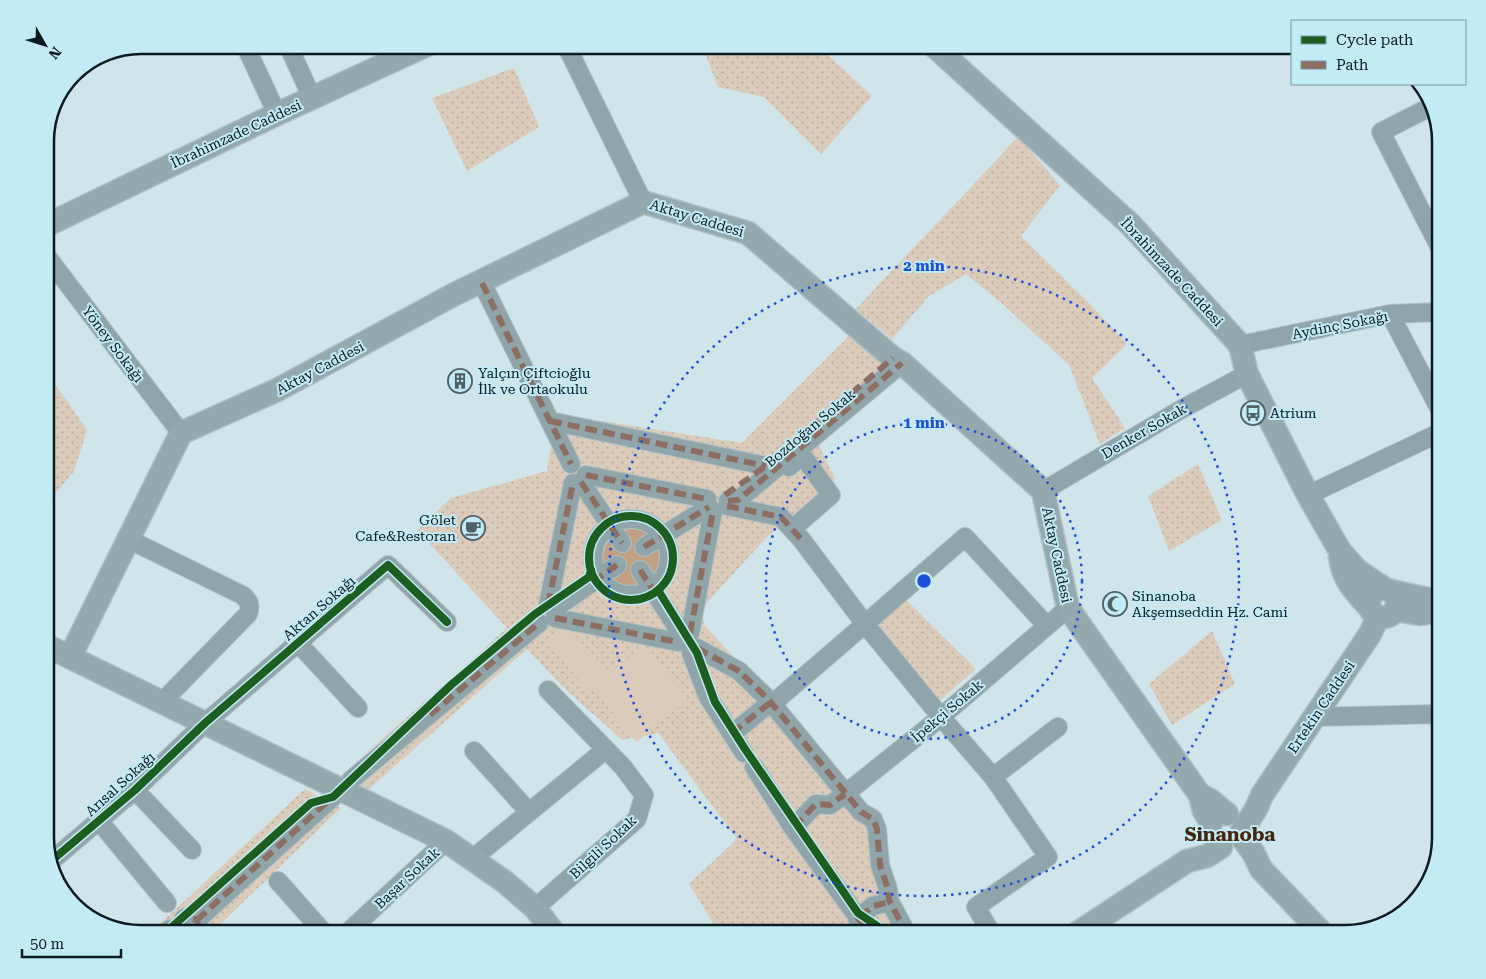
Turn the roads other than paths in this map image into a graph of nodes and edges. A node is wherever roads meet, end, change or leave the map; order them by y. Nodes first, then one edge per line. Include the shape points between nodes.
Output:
1 (249, 54) edge
2 (292, 54) edge
3 (390, 54) edge
4 (570, 54) edge
5 (943, 54) edge
6 (312, 98) junction
7 (1426, 109) edge
8 (276, 114) junction
9 (643, 202) junction
10 (54, 222) edge
11 (1432, 232) edge
12 (54, 266) edge
13 (482, 283) junction
14 (1432, 312) edge
15 (1390, 314) junction
16 (1240, 345) junction
17 (898, 360) junction
18 (1247, 374) junction
19 (1432, 395) edge
20 (548, 418) junction
21 (181, 433) junction
22 (1432, 436) edge
23 (766, 466) junction
24 (580, 480) junction
25 (1043, 491) junction
26 (1308, 495) junction
27 (722, 504) junction
28 (610, 526) junction
29 (796, 534) junction
30 (663, 536) junction
31 (128, 539) junction
32 (622, 543) dead end
33 (644, 547) dead end
34 (617, 565) dead end
35 (640, 570) dead end
36 (599, 577) junction
37 (653, 588) junction
38 (1432, 602) edge
39 (1384, 603) junction
40 (1068, 608) junction
41 (1432, 612) edge
42 (549, 614) junction
43 (447, 622) dead end
44 (866, 624) junction
45 (1047, 626) junction
46 (688, 642) junction
47 (298, 643) junction
48 (54, 649) edge
49 (70, 657) junction
50 (548, 690) dead end
51 (161, 703) junction
52 (771, 703) junction
53 (358, 708) dead end
54 (1432, 714) edge
55 (941, 717) junction
56 (1313, 717) junction
57 (205, 723) junction
58 (1058, 727) dead end
59 (732, 734) junction
60 (474, 750) dead end
61 (605, 750) junction
62 (994, 777) junction
63 (351, 780) dead end
64 (135, 790) junction
65 (845, 794) junction
66 (332, 797) dead end
67 (530, 812) junction
68 (99, 821) junction
69 (793, 828) junction
70 (1226, 831) junction
71 (446, 841) junction
72 (192, 850) dead end
73 (56, 857) edge
74 (472, 859) junction
75 (278, 881) dead end
76 (889, 902) junction
77 (167, 903) dead end
78 (536, 908) junction
79 (857, 918) junction
80 (194, 924) edge
81 (317, 925) edge
82 (361, 925) edge
83 (548, 925) edge
84 (863, 925) edge
85 (902, 925) edge
86 (986, 925) edge
87 (1090, 925) edge
88 (1314, 925) edge

1 - 8 street
2 - 6 street
3 - 6 main road, İbrahimzade Caddesi
4 - 9 street
5 - 16 main road, İbrahimzade Caddesi via 1131,226
6 - 8 main road, İbrahimzade Caddesi
7 - 11 street via 1381,132
8 - 10 main road, İbrahimzade Caddesi
9 - 13 main road, Aktay Caddesi
9 - 17 main road, Aktay Caddesi via 748,233
12 - 21 street, Yöney Sokağı
13 - 20 street
13 - 21 main road, Aktay Caddesi via 277,390
14 - 15 street, Aydinç Sokağı
15 - 16 street, Aydinç Sokağı
15 - 19 street
16 - 18 main road, İbrahimzade Caddesi
17 - 23 street, Bozdoğan Sokak
17 - 25 main road, Aktay Caddesi
17 - 27 street via 738,500
18 - 25 street, Denker Sokak
18 - 26 main road, İbrahimzade Caddesi
20 - 23 street
20 - 24 street via 571,464 584,465
21 - 31 main road
22 - 26 street
23 - 27 street, Bozdoğan Sokak
24 - 27 street
24 - 28 street
24 - 42 street
25 - 40 main road, Aktay Caddesi
26 - 39 main road, İbrahimzade Caddesi via 1340,551
27 - 29 street via 781,517
27 - 29 street via 802,455 831,495
27 - 30 street
27 - 46 street
28 - 30 street via 632,518 643,520
28 - 32 street
28 - 36 street via 594,546 594,566
29 - 44 street
30 - 33 street
30 - 37 street via 669,550 668,566 662,580
31 - 49 main road
31 - 51 street via 242,595 249,605 248,614
34 - 36 street
35 - 37 street
36 - 37 street via 613,591 623,594 644,593
36 - 42 street
37 - 46 street
38 - 39 main road
39 - 41 main road via 1420,614
39 - 56 main road, Ertekin Caddesi via 1370,634
40 - 45 street, İpekçi Sokak
40 - 70 main road, Aktay Caddesi via 1200,795 1210,800
42 - 46 street
42 - 63 street
43 - 47 street, Aktan Sokağı via 388,565
44 - 45 street via 965,536
44 - 52 street
44 - 55 street
45 - 55 street, İpekçi Sokak
46 - 52 street via 739,671
46 - 59 street via 708,698
47 - 53 street
47 - 57 street, Aktan Sokağı
48 - 49 main road
49 - 51 main road
50 - 61 street, Bilgili Sokak
51 - 57 main road
52 - 59 street
52 - 65 street
54 - 56 street
55 - 62 street
55 - 65 street, İpekçi Sokak
56 - 70 main road, Ertekin Caddesi via 1262,795 1250,802
57 - 64 street, Arısal Sokağı
57 - 71 main road
58 - 62 street
59 - 69 street via 744,752 756,754 758,762 754,767
60 - 67 street
61 - 67 street
61 - 78 street, Bilgili Sokak via 644,795 637,819
62 - 86 street via 1048,858 976,908
64 - 68 street, Arısal Sokağı
64 - 72 street
65 - 69 street, İpekçi Sokak via 830,805 816,804
65 - 76 street via 860,812 873,818
66 - 80 street
67 - 74 street
68 - 73 street, Arısal Sokağı
68 - 77 street
69 - 79 street
70 - 87 main road, Ertekin Caddesi via 1207,856 1187,861
70 - 88 main road, Aktay Caddesi via 1254,854 1261,869
71 - 74 main road
71 - 82 street, Başar Sokak
74 - 78 main road
75 - 81 street
76 - 79 street via 873,906
76 - 85 street
78 - 83 main road
79 - 84 street

